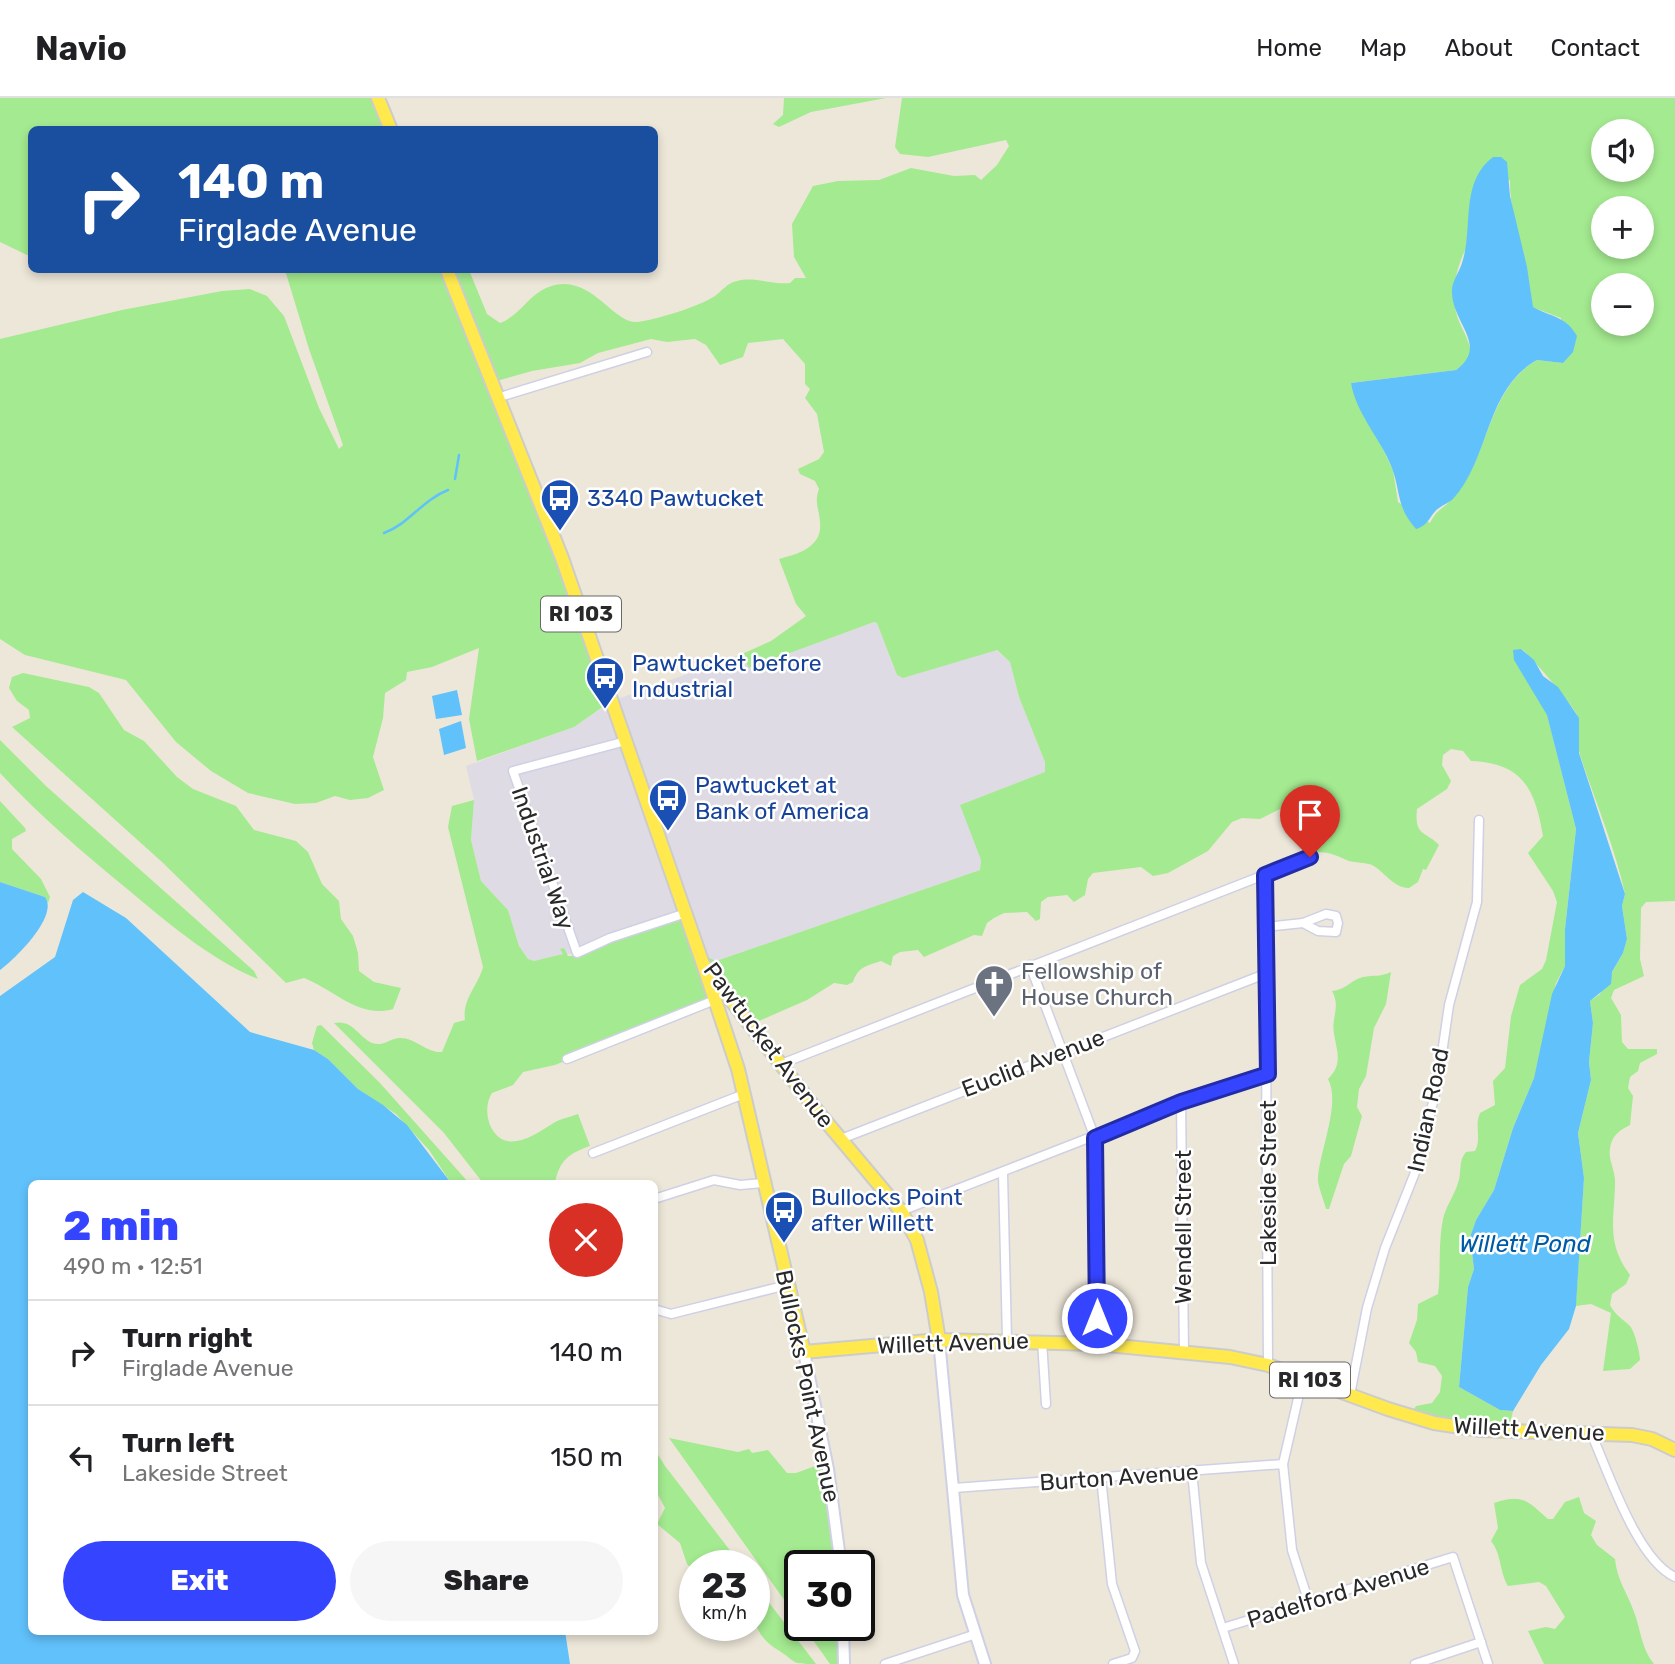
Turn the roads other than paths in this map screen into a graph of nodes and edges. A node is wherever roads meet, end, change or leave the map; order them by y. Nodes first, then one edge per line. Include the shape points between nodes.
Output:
1 (378, 98) edge
2 (389, 126) edge
3 (448, 273) edge
4 (647, 352) dead end
5 (500, 397) junction
6 (626, 741) junction
7 (1479, 820) dead end
8 (1310, 857) dead end
9 (1265, 875) junction
10 (686, 914) junction
11 (1303, 923) dead end
12 (1265, 928) junction
13 (703, 964) joint
14 (1030, 965) junction
15 (1265, 974) junction
16 (720, 998) junction
17 (752, 1029) junction
18 (730, 1039) junction
19 (1062, 1051) junction
20 (567, 1059) dead end
21 (781, 1065) junction
22 (1268, 1074) junction
23 (744, 1094) junction
24 (1181, 1102) junction
25 (1095, 1138) junction
26 (841, 1139) junction
27 (593, 1153) dead end
28 (1003, 1174) junction
29 (763, 1183) junction
30 (658, 1198) edge
31 (901, 1211) junction
32 (787, 1285) junction
33 (658, 1310) edge
34 (1007, 1339) junction
35 (939, 1340) junction
36 (1042, 1341) junction
37 (1097, 1344) junction
38 (804, 1352) junction
39 (1184, 1353) junction
40 (1268, 1365) junction
41 (1303, 1377) junction
42 (1350, 1395) junction
43 (1046, 1404) dead end
44 (1591, 1433) junction
45 (1673, 1444) edge
46 (1283, 1464) junction
47 (1192, 1471) junction
48 (1101, 1477) junction
49 (954, 1488) junction
50 (839, 1550) edge
51 (1675, 1577) edge
52 (1309, 1603) junction
53 (1223, 1628) junction
54 (976, 1634) junction
55 (843, 1641) edge
56 (1481, 1642) junction
57 (844, 1664) edge
58 (885, 1664) edge
59 (985, 1664) edge
60 (1112, 1664) edge
61 (1234, 1664) edge
62 (1415, 1664) edge
63 (1488, 1664) edge

1 - 2 main road
3 - 5 main road, Pawtucket Avenue / RI 103
4 - 5 street
5 - 6 main road, Pawtucket Avenue / RI 103
6 - 10 main road, Pawtucket Avenue / RI 103
6 - 10 street, Industrial Way via 513,771 577,953
7 - 42 street, Indian Road via 1477,902 1449,1005 1438,1082 1418,1165 1367,1308
8 - 9 street
9 - 12 street, Lakeside Street
9 - 14 street
10 - 13 main road, Pawtucket Avenue / RI 103
11 - 12 street
12 - 15 street, Lakeside Street
13 - 16 main road, Bullocks Point Avenue / RI 103
14 - 19 street
14 - 21 street
15 - 19 street, Euclid Avenue
15 - 22 street, Lakeside Street
16 - 17 main road, Pawtucket Avenue / RI 103
16 - 18 main road, Bullocks Point Avenue / RI 103
16 - 20 street
17 - 18 main road
17 - 21 main road, Pawtucket Avenue / RI 103
18 - 23 main road, Bullocks Point Avenue / RI 103
19 - 25 street
19 - 26 street, Euclid Avenue
21 - 26 main road, Pawtucket Avenue / RI 103
22 - 24 street
22 - 40 street, Lakeside Street
23 - 27 street
23 - 29 main road, Bullocks Point Avenue / RI 103
24 - 25 street
24 - 39 street, Wendell Street
25 - 28 street
25 - 37 street
26 - 31 main road, Pawtucket Avenue / RI 103
28 - 31 street
28 - 34 street
29 - 30 street via 714,1180
29 - 32 main road, Bullocks Point Avenue / RI 103
31 - 35 main road, Pawtucket Avenue / RI 103 via 917,1240
32 - 33 street via 671,1314
32 - 38 main road, Bullocks Point Avenue / RI 103
34 - 35 main road, Willett Avenue / RI 103
34 - 36 main road, Willett Avenue / RI 103
35 - 38 main road, Willett Avenue / RI 103
35 - 49 street, Pawtucket Avenue
36 - 37 main road, Willett Avenue / RI 103
36 - 43 street
37 - 39 main road, Willett Avenue / RI 103
38 - 50 street, Bullocks Point Avenue
39 - 40 main road, Willett Avenue / RI 103
40 - 41 main road, Willett Avenue / RI 103
41 - 42 main road, Willett Avenue / RI 103
41 - 46 street
42 - 44 main road, Willett Avenue / RI 103 via 1434,1423 1481,1430
44 - 45 main road, Willett Avenue / RI 103
44 - 51 street via 1636,1532 1654,1561
46 - 47 street, Burton Avenue
46 - 52 street via 1292,1550
47 - 48 street, Burton Avenue
47 - 53 street via 1201,1563
48 - 49 street, Burton Avenue
48 - 60 street via 1112,1584 1135,1651 1132,1658
49 - 54 street, Pawtucket Avenue via 963,1595
52 - 53 street, Padelford Avenue
52 - 56 street, Padelford Avenue via 1453,1557
53 - 61 street
54 - 58 street
54 - 59 street, Pawtucket Avenue
55 - 57 street
56 - 62 street
56 - 63 street

